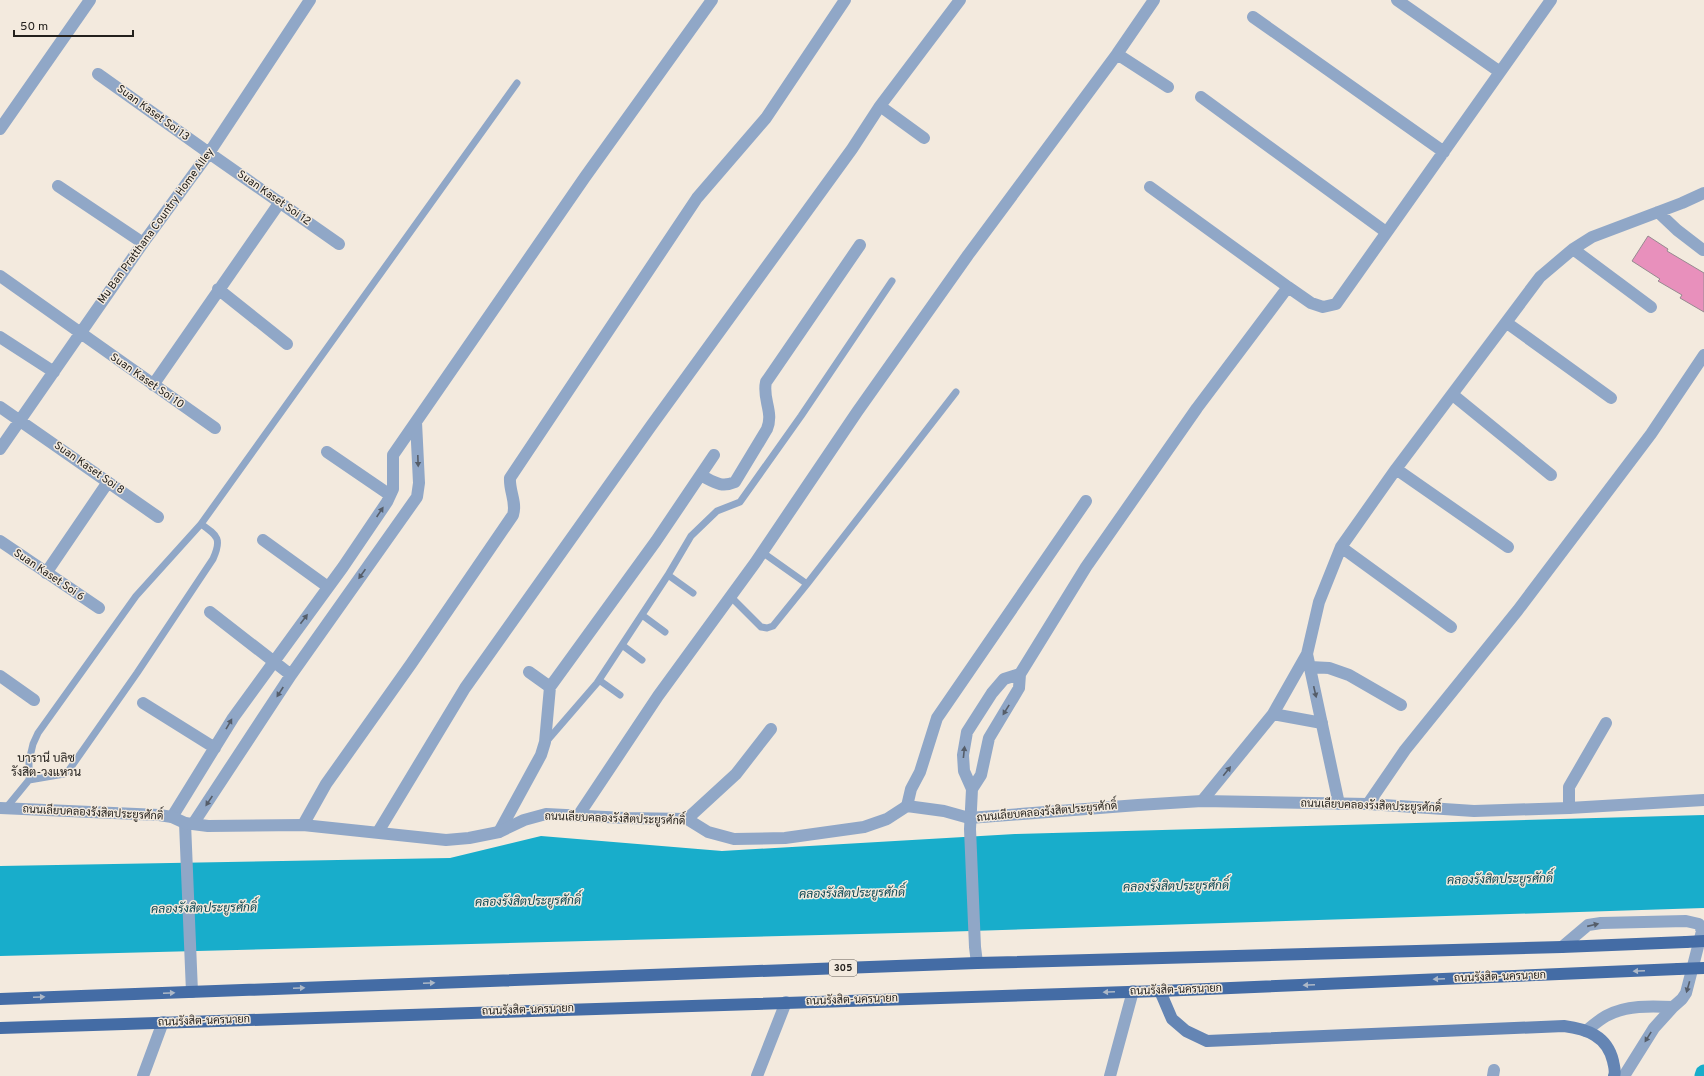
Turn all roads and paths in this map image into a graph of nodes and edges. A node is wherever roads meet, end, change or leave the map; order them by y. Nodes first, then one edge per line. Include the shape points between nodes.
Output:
1 (90, 0) edge
2 (310, 0) edge
3 (712, 0) edge
4 (846, 0) edge
5 (960, 0) edge
6 (1154, 0) edge
7 (1398, 0) edge
8 (1551, 0) edge
9 (1253, 17) dead end
10 (1117, 54) junction
11 (1500, 72) junction
12 (98, 74) dead end
13 (516, 83) dead end
14 (1168, 87) dead end
15 (1201, 97) dead end
16 (880, 106) junction
17 (0, 129) edge
18 (924, 138) dead end
19 (1444, 152) junction
20 (209, 153) junction
21 (58, 186) dead end
22 (1150, 187) dead end
23 (1704, 193) edge
24 (280, 202) junction
25 (1658, 212) junction
26 (1386, 232) junction
27 (142, 243) junction
28 (339, 244) dead end
29 (860, 246) dead end
30 (1573, 249) junction
31 (1703, 250) edge
32 (0, 276) edge
33 (892, 281) dead end
34 (1288, 287) junction
35 (218, 289) junction
36 (1651, 307) dead end
37 (1507, 323) junction
38 (80, 333) junction
39 (0, 337) edge
40 (287, 344) dead end
41 (1704, 356) edge
42 (54, 372) junction
43 (152, 385) junction
44 (956, 392) dead end
45 (1453, 395) junction
46 (1611, 398) dead end
47 (0, 407) edge
48 (20, 420) junction
49 (416, 422) junction
50 (215, 428) dead end
51 (0, 449) edge
52 (327, 452) dead end
53 (714, 455) dead end
54 (1396, 469) junction
55 (1551, 475) dead end
56 (702, 476) junction
57 (108, 482) junction
58 (390, 495) junction
59 (1086, 501) dead end
60 (158, 517) dead end
61 (200, 524) junction
62 (263, 540) dead end
63 (0, 541) edge
64 (1341, 547) junction
65 (1508, 548) dead end
66 (762, 552) junction
67 (46, 573) junction
68 (668, 575) junction
69 (807, 584) junction
70 (328, 586) junction
71 (694, 593) dead end
72 (730, 597) junction
73 (99, 608) dead end
74 (210, 612) dead end
75 (642, 615) junction
76 (1451, 627) dead end
77 (665, 632) dead end
78 (622, 645) junction
79 (1307, 654) junction
80 (642, 660) dead end
81 (273, 661) junction
82 (1310, 667) junction
83 (529, 672) dead end
84 (1020, 674) junction
85 (291, 675) junction
86 (0, 676) edge
87 (598, 680) junction
88 (550, 687) junction
89 (620, 695) dead end
90 (34, 700) dead end
91 (143, 703) dead end
92 (1401, 705) dead end
93 (1273, 714) junction
94 (1322, 723) junction
95 (1606, 723) dead end
96 (771, 729) dead end
97 (546, 742) junction
98 (215, 748) junction
99 (29, 780) junction
100 (972, 789) junction
101 (1704, 800) edge
102 (1202, 801) junction
103 (1339, 804) junction
104 (1368, 804) junction
105 (907, 806) junction
106 (3, 808) edge
107 (1570, 808) junction
108 (578, 816) junction
109 (172, 818) junction
110 (687, 819) junction
111 (189, 824) junction
112 (970, 824) junction
113 (303, 825) junction
114 (378, 832) junction
115 (499, 832) junction
116 (1704, 941) edge
117 (1562, 947) junction
118 (977, 963) junction
119 (1704, 968) edge
120 (1133, 991) junction
121 (1160, 991) junction
122 (192, 992) junction
123 (0, 999) edge
124 (786, 1002) junction
125 (1673, 1007) junction
126 (163, 1022) junction
127 (0, 1028) edge
128 (1586, 1031) junction
129 (143, 1076) edge
130 (757, 1076) edge
131 (1110, 1076) edge
132 (1614, 1076) edge
133 (1624, 1076) edge

1 - 17 street
2 - 20 street, Mu Ban Pratthana Country Home Alley
3 - 49 street via 585,176
4 - 113 street via 766,118 697,198 510,478 509,484 516,508 514,515 326,784
5 - 16 street
6 - 10 street
7 - 11 street
8 - 11 street
9 - 19 street
10 - 14 street
10 - 66 street via 857,412
11 - 19 street
12 - 20 street, Suan Kaset Soi 13
13 - 61 lane
15 - 26 street
16 - 18 street
16 - 114 street via 852,149 465,688
19 - 26 street
20 - 24 street, Suan Kaset Soi 12
20 - 27 street, Mu Ban Pratthana Country Home Alley
21 - 27 street
22 - 34 street
23 - 25 street
24 - 28 street, Suan Kaset Soi 12
24 - 35 street
25 - 30 street via 1592,237
25 - 31 street
26 - 34 street via 1336,304 1323,307 1311,303
27 - 38 street, Mu Ban Pratthana Country Home Alley
29 - 56 street via 766,382 765,394 770,421 735,482 720,485
30 - 36 street
30 - 37 street via 1540,278
32 - 38 street, Suan Kaset Soi 10
33 - 68 lane via 740,502 717,511 696,531
34 - 84 street via 1197,408 1086,567
35 - 40 street
35 - 43 street
37 - 45 street
37 - 46 street
38 - 42 street, Mu Ban Pratthana Country Home Alley
38 - 43 street, Suan Kaset Soi 10
39 - 42 street
41 - 104 street via 1651,434 1518,610 1405,750
42 - 48 street, Mu Ban Pratthana Country Home Alley
43 - 50 street, Suan Kaset Soi 10
44 - 69 lane
45 - 54 street
45 - 55 street
47 - 48 street, Suan Kaset Soi 8
48 - 51 street, Mu Ban Pratthana Country Home Alley
48 - 57 street, Suan Kaset Soi 8
49 - 58 street via 394,455 393,489
49 -> 85 street via 419,483 417,497
52 - 58 street
53 - 56 street
54 - 64 street
54 - 65 street
56 - 88 street
57 - 60 street, Suan Kaset Soi 8
57 - 67 street
70 -> 58 street
59 - 105 street via 937,718
61 - 99 lane via 136,596 38,733 29,761
61 - 99 lane via 217,538 218,546 213,559 137,673 69,770 64,774
62 - 70 street
63 - 67 street, Suan Kaset Soi 6
64 - 76 street
64 - 79 street via 1319,602
66 - 69 lane
66 - 72 street
67 - 73 street, Suan Kaset Soi 6
68 - 71 lane
68 - 75 lane
69 - 72 lane via 773,626 767,628 761,626
81 -> 70 street
72 - 108 street via 658,696
74 - 81 street
75 - 77 lane
75 - 78 lane
78 - 80 lane
78 - 87 lane
79 - 82 street
79 - 93 street
81 - 85 street
98 -> 81 street
82 - 92 street via 1329,668 1349,675
82 -> 94 street
83 - 88 street
84 -> 100 street via 1019,688 989,738 981,775
100 -> 84 street via 964,771 963,755 967,732 1004,679
85 -> 111 street
86 - 90 street
87 - 89 lane
87 - 97 lane
88 - 97 street
91 - 98 street
93 - 94 street
102 -> 93 street
94 - 103 street
95 - 107 street via 1569,787
96 - 110 street via 736,774
97 - 115 street via 541,756
98 - 109 street
99 - 106 lane
100 - 112 street
101 - 107 street, ถนนเลียบคลองรังสิตประยูรศักดิ์
102 - 103 street, ถนนเลียบคลองรังสิตประยูรศักดิ์
102 - 112 street, ถนนเลียบคลองรังสิตประยูรศักดิ์ via 1131,805
103 - 104 street, ถนนเลียบคลองรังสิตประยูรศักดิ์
104 - 107 street, ถนนเลียบคลองรังสิตประยูรศักดิ์ via 1474,811
105 - 110 street, ถนนเลียบคลองรังสิตประยูรศักดิ์ via 887,819 864,827 785,838 734,839 708,832
105 - 112 street, ถนนเลียบคลองรังสิตประยูรศักดิ์ via 944,811
106 - 109 street, ถนนเลียบคลองรังสิตประยูรศักดิ์ via 159,815
108 - 110 street, ถนนเลียบคลองรังสิตประยูรศักดิ์
108 - 115 street, ถนนเลียบคลองรังสิตประยูรศักดิ์ via 546,814 524,820
109 - 111 street, ถนนเลียบคลองรังสิตประยูรศักดิ์
111 - 113 street, ถนนเลียบคลองรังสิตประยูรศักดิ์
111 - 122 street via 186,856
112 - 118 street
113 - 114 street, ถนนเลียบคลองรังสิตประยูรศักดิ์
114 - 115 street, ถนนเลียบคลองรังสิตประยูรศักดิ์ via 446,840
116 - 117 main road, 305, bridge
117 - 118 main road, 305
117 -> 125 street via 1588,925 1686,921 1699,924 1702,931 1686,993
122 -> 118 main road, 305
119 -> 121 main road, ถนนรังสิต-นครนายก, bridge
120 - 121 main road, ถนนรังสิต-นครนายก
120 -> 124 main road, ถนนรังสิต-นครนายก
120 - 131 street
121 - 128 main road via 1172,1019 1186,1031 1207,1041 1564,1026
123 -> 122 main road, 305
124 - 126 main road, ถนนรังสิต-นครนายก
124 - 130 street
125 - 128 street via 1623,1009 1606,1016
125 -> 133 street via 1654,1028
126 - 127 main road, ถนนรังสิต-นครนายก
126 - 129 street
128 - 132 main road via 1607,1045 1612,1054 1616,1072

